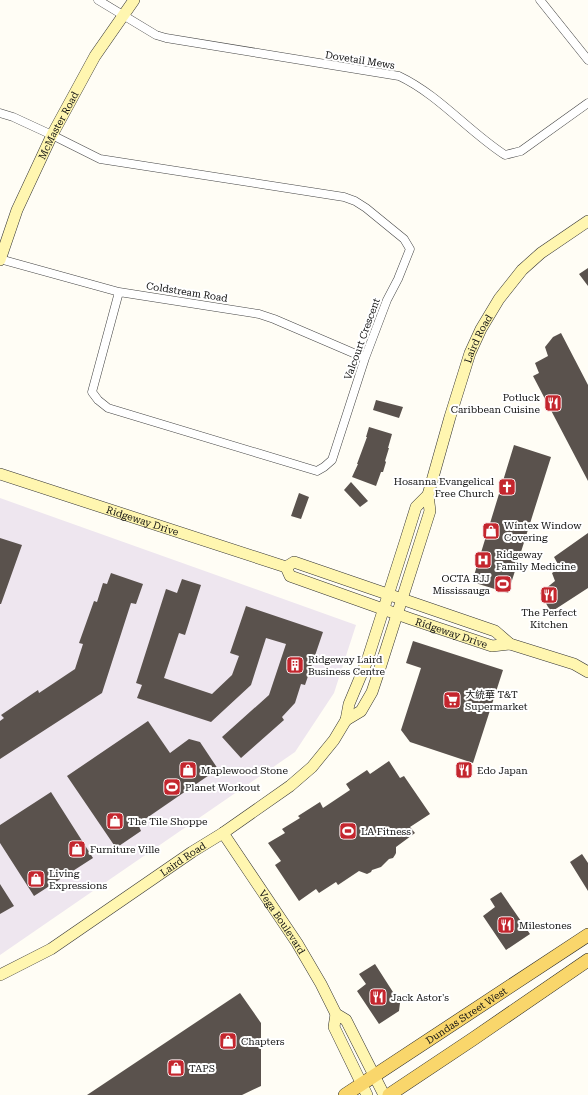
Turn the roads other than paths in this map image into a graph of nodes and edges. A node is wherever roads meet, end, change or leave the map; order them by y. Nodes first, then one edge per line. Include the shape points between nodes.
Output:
1 (98, 0) edge
2 (134, 0) edge
3 (540, 0) edge
4 (123, 15) junction
5 (588, 60) edge
6 (588, 103) edge
7 (0, 113) edge
8 (52, 135) junction
9 (588, 221) edge
10 (0, 259) edge
11 (118, 292) junction
12 (365, 358) junction
13 (0, 474) edge
14 (428, 495) junction
15 (286, 566) junction
16 (389, 595) junction
17 (403, 600) junction
18 (384, 609) junction
19 (398, 614) junction
20 (510, 644) junction
21 (588, 672) edge
22 (346, 720) junction
23 (223, 833) junction
24 (588, 935) edge
25 (588, 960) edge
26 (0, 975) edge
27 (336, 1014) junction
28 (379, 1085) edge
29 (364, 1090) edge
30 (345, 1095) edge
31 (389, 1095) edge

1 - 4 street, Dovetail Mews
2 - 4 street, McMaster Road
3 - 5 street
4 - 6 street, Dovetail Mews via 156,35 171,40 399,76 425,91 505,155 521,151
4 - 8 street, McMaster Road via 92,61
7 - 8 street
8 - 10 street, McMaster Road via 17,210
8 - 12 street, Valcourt Crescent via 100,159 344,197 366,208 404,239 410,248
9 - 14 street, Laird Road via 541,253 522,270 499,299 481,329 467,360
10 - 11 street, Coldstream Road
11 - 12 street, Coldstream Road via 259,314
11 - 12 street, Valcourt Crescent via 92,392 98,400 108,408 318,471 332,460
13 - 15 street, Ridgeway Drive
14 - 16 street, Laird Road via 416,507
14 - 17 street, Laird Road via 430,511
15 - 16 street, Ridgeway Drive via 294,562
15 - 18 street, Ridgeway Drive via 290,576
16 - 17 street, Ridgeway Drive
16 - 18 street, Laird Road
17 - 19 street, Laird Road
17 - 20 street, Ridgeway Drive via 495,631
18 - 19 street, Ridgeway Drive
18 - 22 street, Laird Road via 367,661 348,704
19 - 20 street, Ridgeway Drive via 492,646
19 - 22 street, Laird Road via 372,692 361,711
20 - 21 street, Ridgeway Drive via 574,664
22 - 23 street, Laird Road via 312,767 290,786
23 - 26 street, Laird Road via 50,949
23 - 27 street, Vega Boulevard via 297,943
24 - 28 main road, Dundas Street West
25 - 31 main road
27 - 28 street, Vega Boulevard via 346,1020
27 - 29 street, Vega Boulevard via 334,1027
28 - 29 main road, Dundas Street West
29 - 30 main road, Dundas Street West

